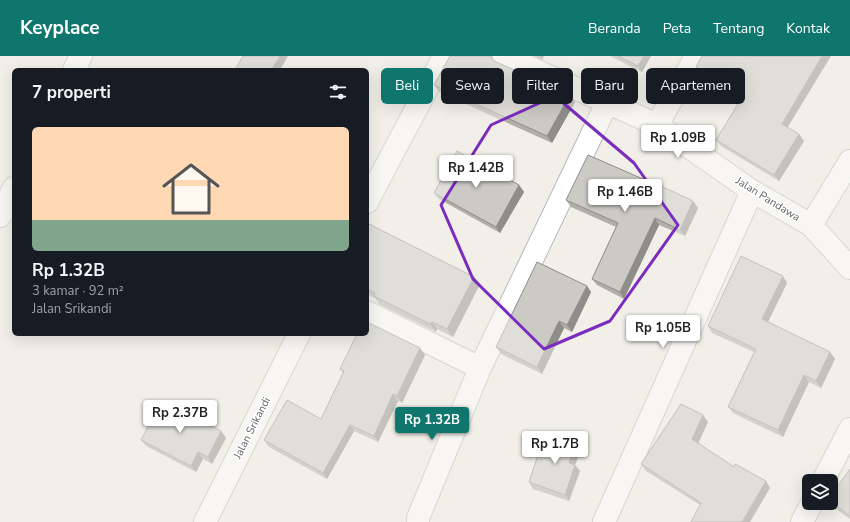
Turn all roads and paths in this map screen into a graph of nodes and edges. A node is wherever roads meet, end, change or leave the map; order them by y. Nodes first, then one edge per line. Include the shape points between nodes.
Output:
1 (81, 56) edge
2 (444, 56) edge
3 (504, 56) edge
4 (696, 56) edge
5 (75, 68) edge
6 (581, 91) edge
7 (607, 104) edge
8 (609, 104) edge
9 (657, 125) junction
10 (850, 160) edge
11 (752, 191) junction
12 (12, 192) edge
13 (369, 198) edge
14 (0, 216) edge
15 (811, 225) junction
16 (850, 268) edge
17 (369, 313) edge
18 (298, 336) edge
19 (480, 368) junction
20 (850, 429) edge
21 (827, 474) edge
22 (808, 510) edge
23 (205, 522) edge
24 (418, 522) edge
25 (604, 522) edge
26 (802, 522) edge

1 - 5 street
2 - 13 street
3 - 6 street, Jalan Pandawa
4 - 9 street
7 - 19 street
8 - 9 street, Jalan Pandawa
9 - 11 street, Jalan Pandawa
10 - 15 street
11 - 15 street, Jalan Pandawa
11 - 25 street
12 - 14 street
15 - 16 street, Jalan Pandawa
17 - 19 street
18 - 23 street, Jalan Srikandi
19 - 24 street
20 - 21 street
22 - 26 street

